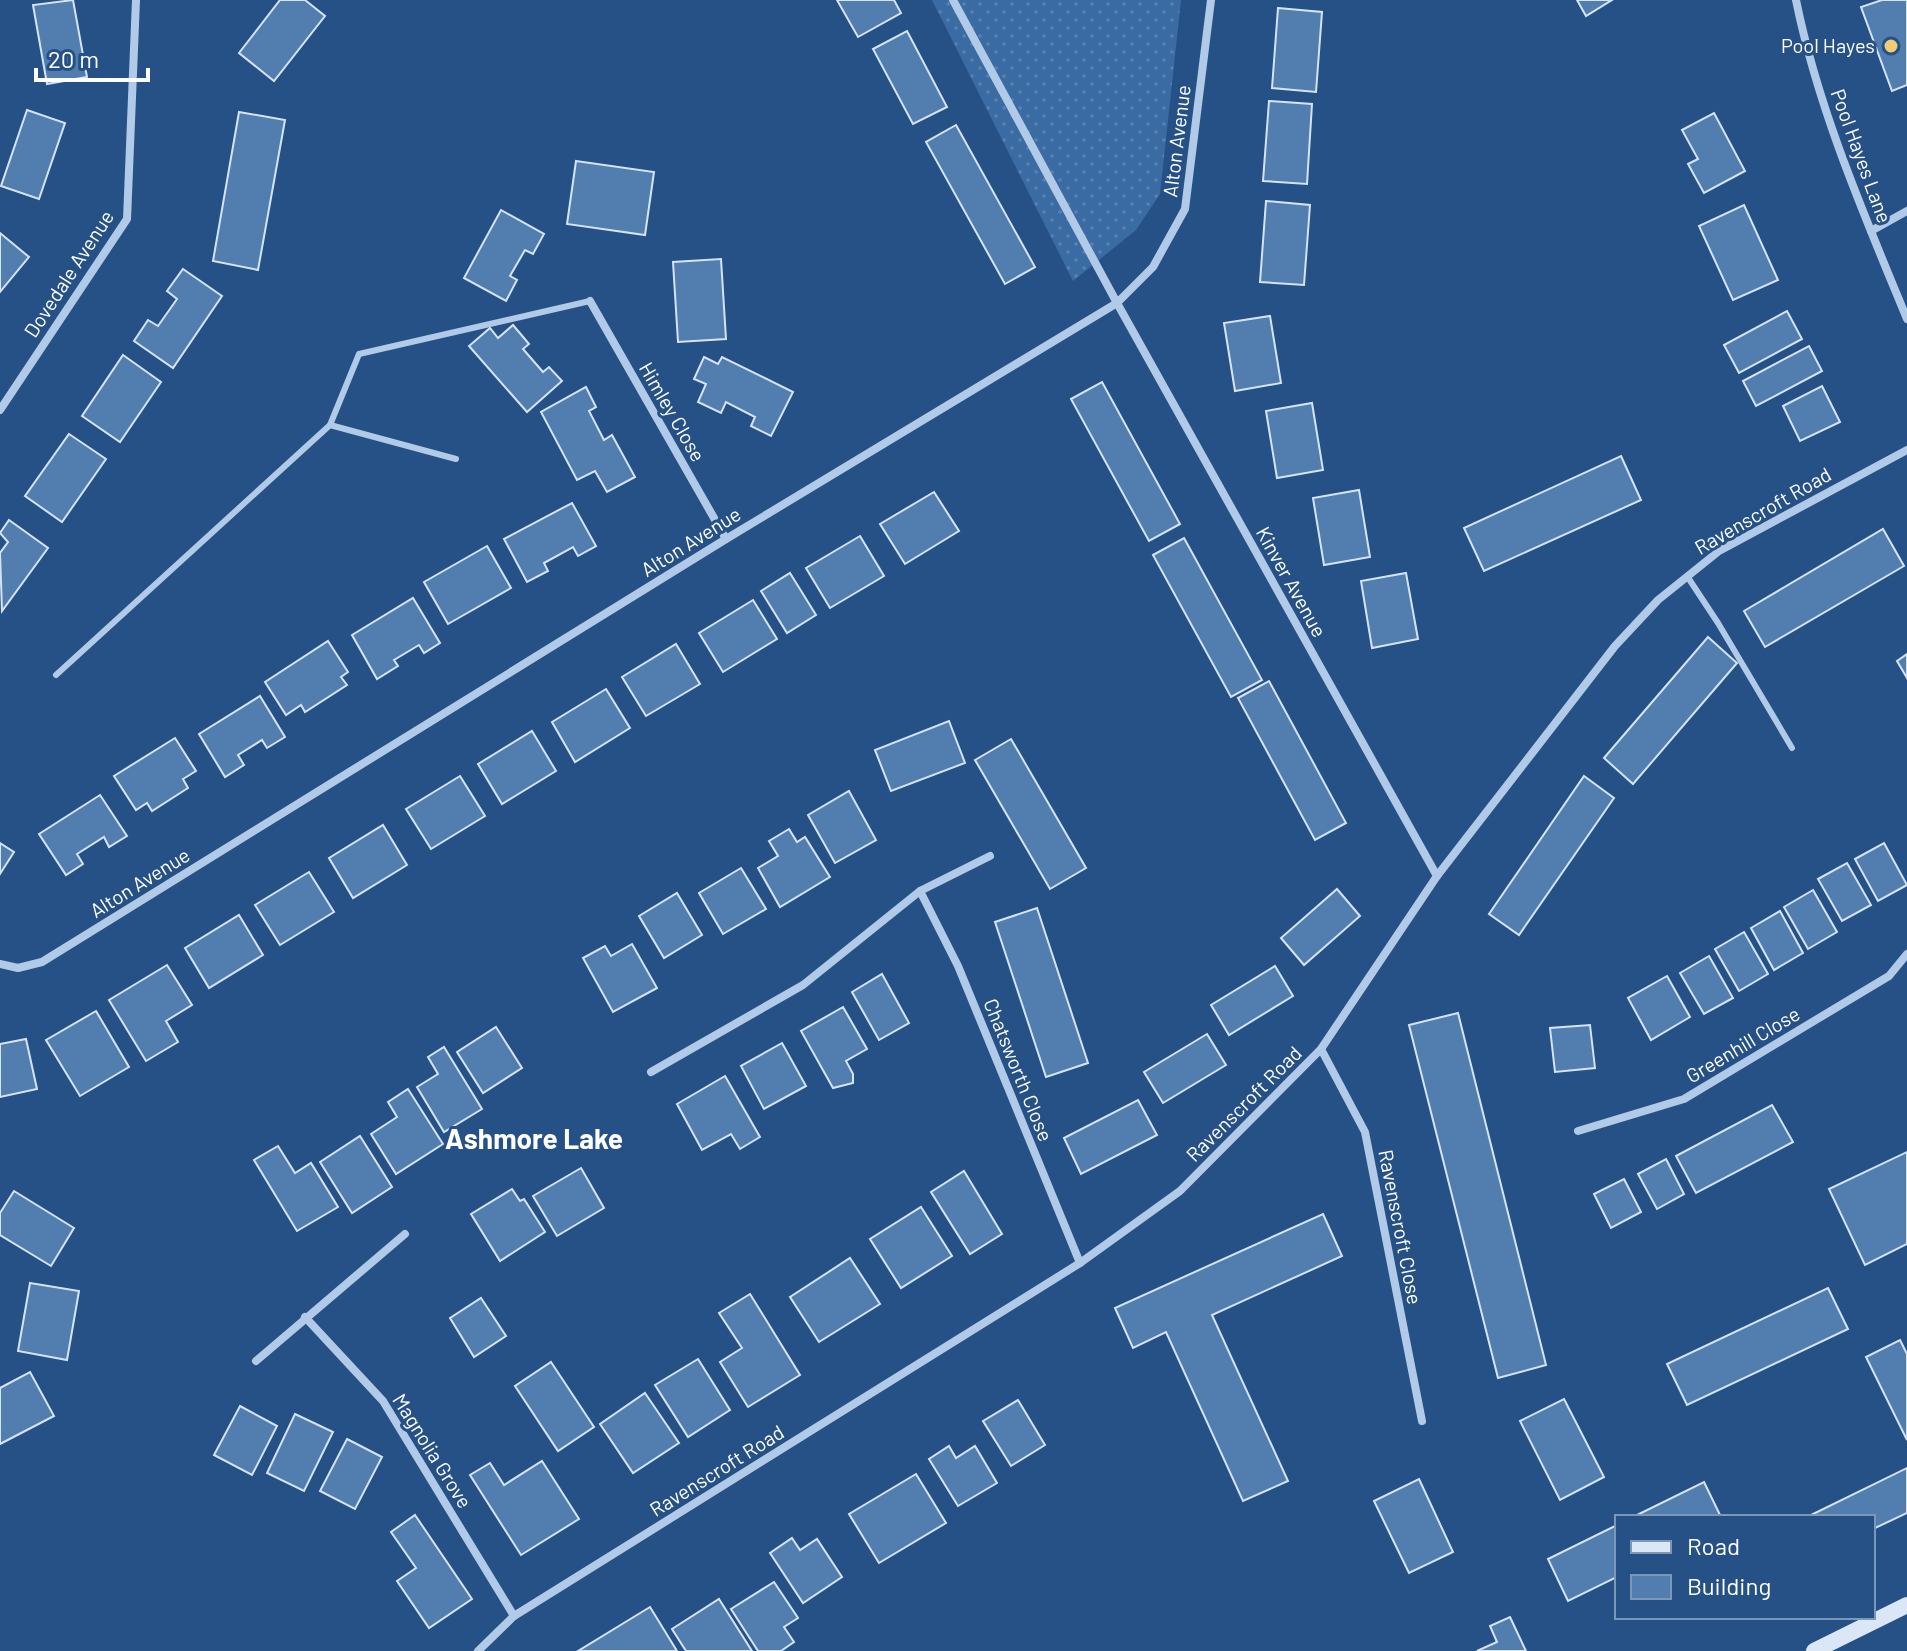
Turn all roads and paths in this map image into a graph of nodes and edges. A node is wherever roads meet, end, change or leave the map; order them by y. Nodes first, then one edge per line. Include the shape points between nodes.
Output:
1 (136, 0) edge
2 (953, 0) edge
3 (1211, 0) edge
4 (1796, 0) edge
5 (1907, 211) edge
6 (1871, 231) junction
7 (590, 301) joint
8 (1117, 303) junction
9 (1907, 319) edge
10 (0, 410) edge
11 (330, 425) junction
12 (1907, 450) edge
13 (456, 459) dead end
14 (726, 539) junction
15 (1687, 576) junction
16 (56, 675) dead end
17 (1792, 748) dead end
18 (990, 856) dead end
19 (1437, 876) junction
20 (920, 891) junction
21 (1907, 954) edge
22 (0, 964) edge
23 (1321, 1049) junction
24 (651, 1072) dead end
25 (1578, 1131) dead end
26 (405, 1234) dead end
27 (1080, 1263) junction
28 (305, 1317) junction
29 (256, 1361) dead end
30 (1422, 1421) dead end
31 (1907, 1605) edge
32 (514, 1616) junction
33 (478, 1651) edge
34 (1814, 1651) edge

1 - 10 street, Dovedale Avenue via 127,219
2 - 8 street, Kinver Avenue
3 - 8 street, Alton Avenue via 1185,209 1153,267
4 - 6 street, Pool Hayes Lane via 1805,44
5 - 6 street
6 - 9 street, Pool Hayes Lane
7 - 11 lane via 359,354
7 - 14 street, Himley Close
8 - 14 street, Alton Avenue
8 - 19 street, Kinver Avenue
11 - 13 lane
11 - 16 lane
12 - 15 street, Ravenscroft Road via 1719,551
14 - 22 street, Alton Avenue via 42,962 18,968
15 - 17 lane
15 - 19 street, Ravenscroft Road via 1615,646
18 - 20 street
19 - 23 street, Ravenscroft Road
20 - 24 street via 803,985
20 - 27 street, Chatsworth Close via 958,966
21 - 25 street, Greenhill Close via 1889,976 1684,1099
23 - 27 street, Ravenscroft Road via 1180,1191
23 - 30 street, Ravenscroft Close via 1365,1132
26 - 28 street
27 - 32 street, Ravenscroft Road
28 - 29 street
28 - 32 street, Magnolia Grove via 383,1401
31 - 34 street
32 - 33 street, Ravenscroft Road

